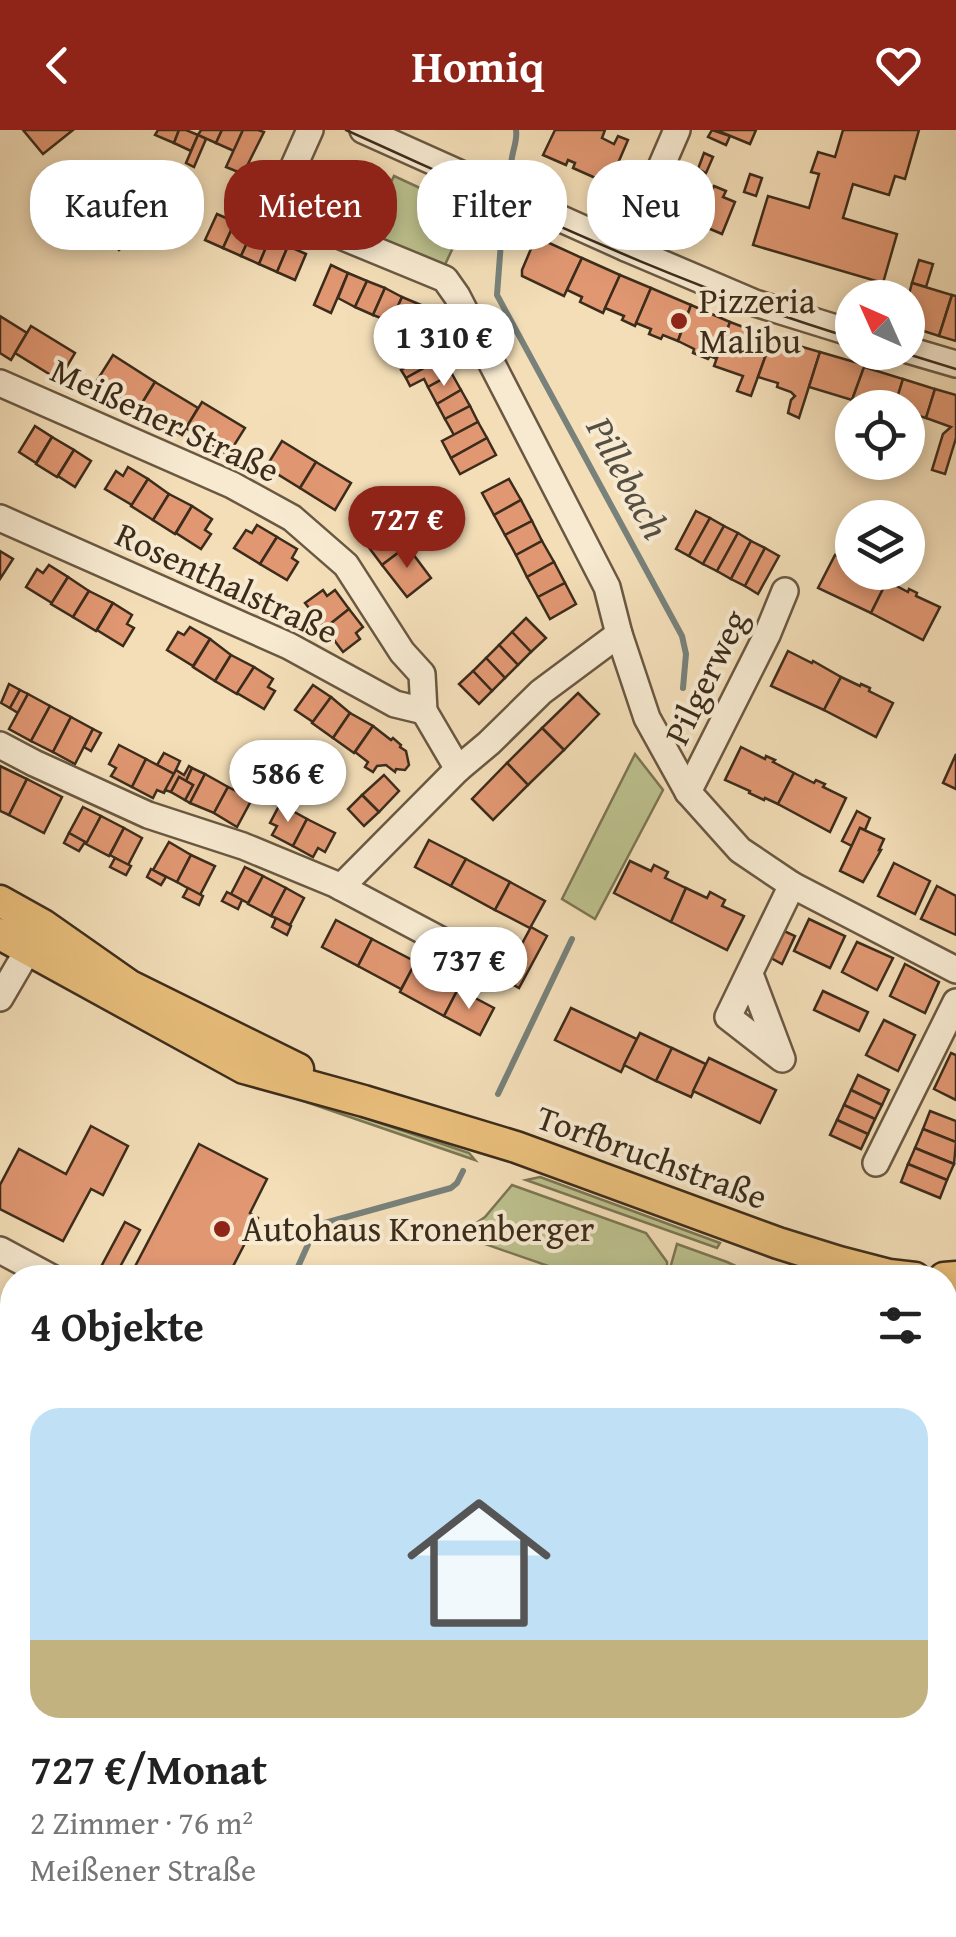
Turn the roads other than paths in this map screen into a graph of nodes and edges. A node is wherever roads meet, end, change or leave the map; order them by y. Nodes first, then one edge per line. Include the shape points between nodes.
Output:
1 (310, 130) edge
2 (363, 130) edge
3 (676, 130) edge
4 (663, 160) edge
5 (587, 231) edge
6 (631, 250) edge
7 (835, 328) edge
8 (925, 355) edge
9 (956, 364) edge
10 (0, 383) edge
11 (0, 518) edge
12 (786, 591) dead end
13 (619, 634) junction
14 (424, 711) junction
15 (0, 745) edge
16 (458, 769) junction
17 (688, 792) junction
18 (792, 885) junction
19 (341, 888) junction
20 (0, 901) edge
21 (0, 919) edge
22 (0, 934) edge
23 (28, 950) junction
24 (484, 963) dead end
25 (956, 970) edge
26 (750, 974) dead end
27 (130, 986) junction
28 (0, 998) edge
29 (956, 1002) edge
30 (364, 1100) junction
31 (876, 1164) dead end
32 (0, 1250) edge
33 (28, 1265) edge
34 (825, 1265) edge

1 - 13 street, Pilgerweg via 281,195 287,211 445,279 607,587
2 - 5 street
3 - 4 street
6 - 7 street
8 - 9 street
10 - 14 street, Meißener Straße via 292,518 346,565 422,674
11 - 14 street, Rosenthalstraße via 273,638 395,704
12 - 17 street, Pilgerweg
13 - 16 street via 541,692
13 - 17 street, Pilgerweg via 647,718
14 - 16 street, Meißener Straße
15 - 19 street via 122,804
16 - 19 street
17 - 18 street, Pilgerweg via 740,850
18 - 25 street, Pilgerweg
18 - 26 street
19 - 24 street
20 - 27 main road, Torfbruchstraße
21 - 23 main road
22 - 23 main road, Torfbruchstraße
23 - 27 main road via 53,950
23 - 28 street
23 - 30 main road, Torfbruchstraße via 244,1068
27 - 30 main road, Torfbruchstraße
29 - 31 street
30 - 34 main road, Torfbruchstraße via 516,1146
32 - 33 street

